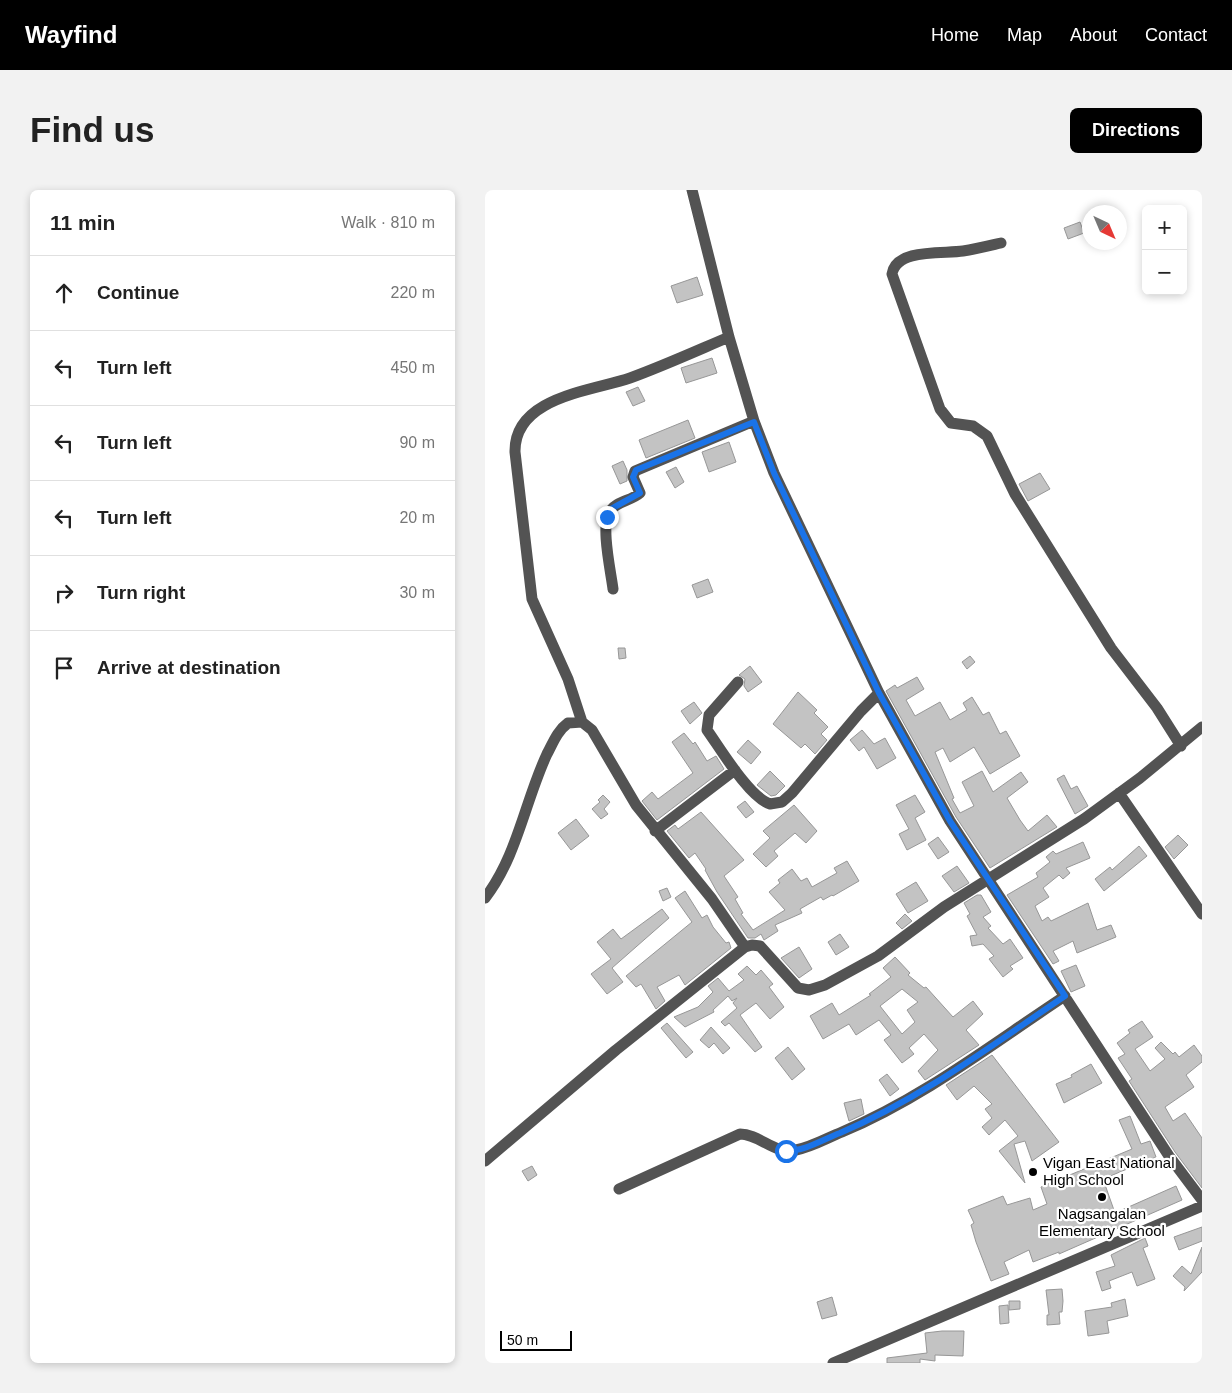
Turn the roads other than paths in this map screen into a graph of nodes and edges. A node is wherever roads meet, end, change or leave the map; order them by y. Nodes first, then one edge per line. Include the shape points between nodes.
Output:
1 (692, 190) edge
2 (1001, 243) dead end
3 (729, 338) junction
4 (754, 422) junction
5 (613, 589) dead end
6 (738, 682) dead end
7 (879, 693) junction
8 (582, 722) junction
9 (1202, 728) edge
10 (1181, 746) junction
11 (735, 770) junction
12 (1119, 793) junction
13 (655, 831) junction
14 (988, 878) junction
15 (485, 898) edge
16 (1202, 914) edge
17 (745, 947) junction
18 (1065, 996) junction
19 (485, 1161) edge
20 (619, 1189) dead end
21 (1202, 1200) edge
22 (1202, 1206) edge
23 (833, 1363) edge

1 - 3 street
2 - 10 street via 963,251 920,254 894,267 893,274 940,409 951,422 973,426 987,436 1015,494 1096,624
3 - 4 street
3 - 8 street via 631,377 566,394 527,420 517,433 515,452 532,599 568,679
4 - 5 street via 635,471 633,477 640,493 611,509 607,517
4 - 7 street via 774,473
6 - 11 street via 709,715 706,724
7 - 11 street via 793,794 782,802 765,802
7 - 14 street via 950,821
8 - 13 street via 592,730 612,767
8 - 15 street via 568,723 558,733 533,786 504,868
9 - 10 street
10 - 12 street
11 - 13 street
12 - 14 street via 1054,839
12 - 16 street
13 - 17 street via 712,899
14 - 17 street via 878,956 817,989 798,988 760,946
14 - 18 street
17 - 19 street
18 - 20 street via 918,1095 873,1119 795,1151 775,1148 748,1134 739,1134
18 - 21 street via 1169,1156
22 - 23 street

